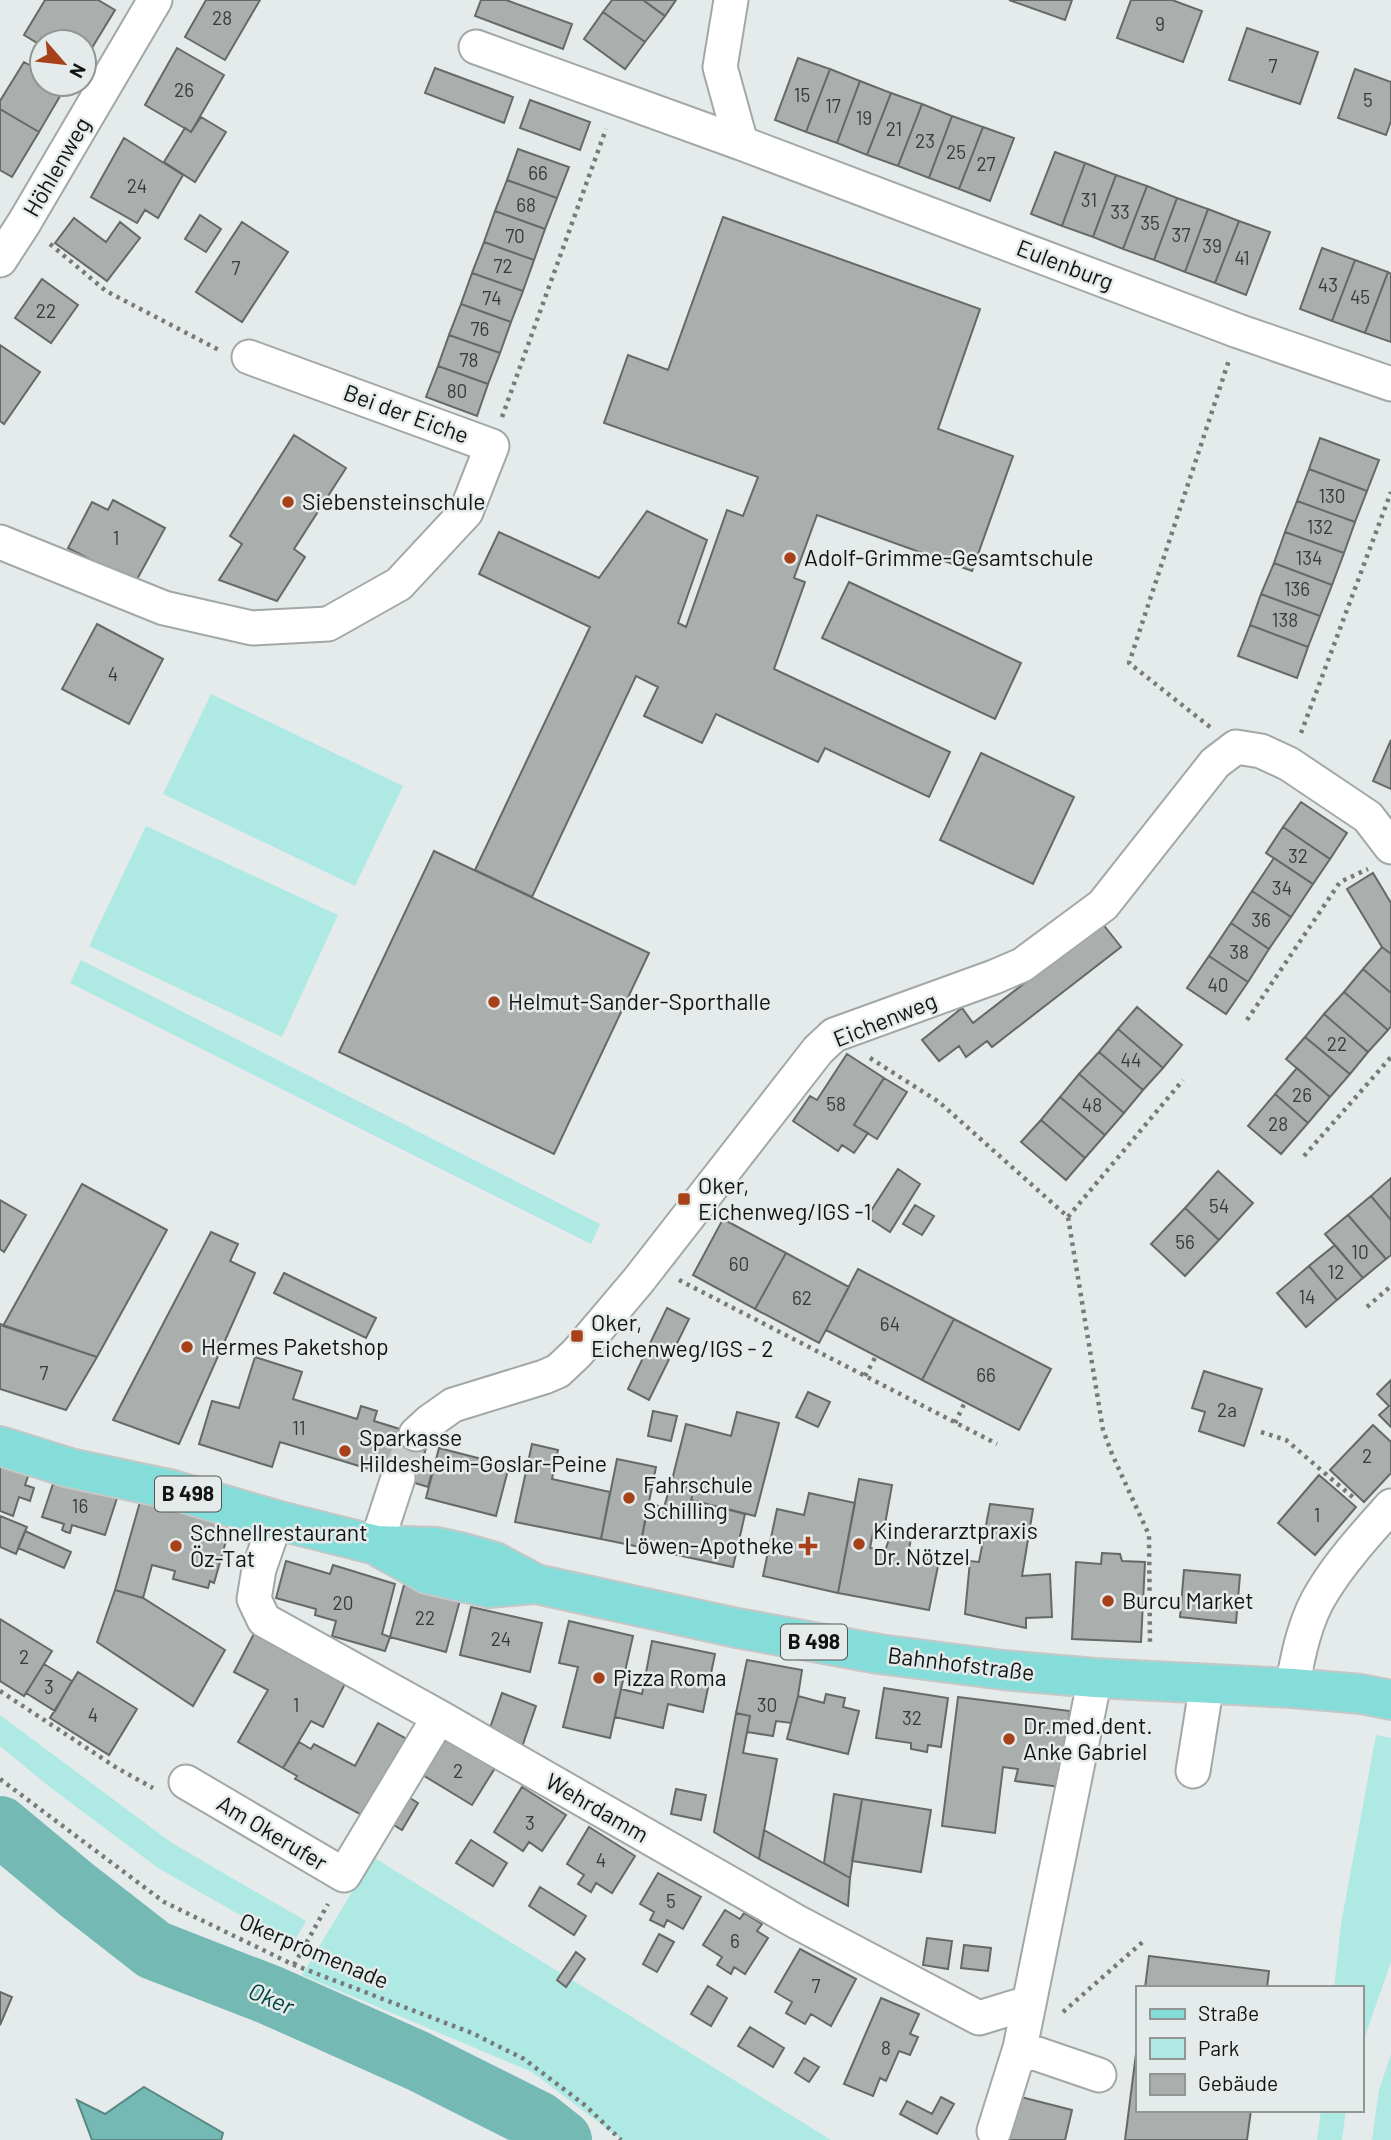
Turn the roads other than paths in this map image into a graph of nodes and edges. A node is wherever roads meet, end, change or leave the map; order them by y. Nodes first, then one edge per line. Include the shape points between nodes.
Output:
1 (155, 0) edge
2 (731, 0) edge
3 (476, 47) dead end
4 (740, 143) junction
5 (0, 260) edge
6 (249, 357) road end
7 (1391, 384) edge
8 (0, 542) edge
9 (1384, 856) edge
10 (416, 1434) tunnel mouth
11 (0, 1446) edge
12 (398, 1478) tunnel mouth
13 (1385, 1513) edge
14 (276, 1520) junction
15 (376, 1545) junction
16 (1095, 1678) junction
17 (1207, 1683) junction
18 (1292, 1688) junction
19 (1391, 1700) edge
20 (439, 1717) junction
21 (1193, 1770) dead end
22 (186, 1782) road end
23 (1028, 2003) junction
24 (1020, 2048) junction
25 (1099, 2075) dead end
26 (994, 2131) dead end

1 - 5 street, Höhlenweg
2 - 4 street via 720,67
3 - 4 street, Eulenburg
4 - 7 street, Eulenburg
6 - 8 street, Bei der Eiche via 492,446 466,512 399,583 328,624 252,628 164,608
9 - 10 street, Eichenweg via 1368,817 1289,764 1261,751 1236,747 1214,763 1103,905 1022,965 834,1035 650,1265 558,1371 453,1405
11 - 14 main road, Bahnhofstraße / B 498
12 - 15 street
13 - 18 street via 1322,1592 1308,1622
14 - 15 main road, Bahnhofstraße / B 498
14 - 20 street, Wehrdamm via 254,1599 264,1620
15 - 16 main road, Bahnhofstraße / B 498 via 448,1549 495,1562 536,1584 737,1628 879,1654
16 - 17 main road, Bahnhofstraße / B 498
16 - 23 street
17 - 18 main road, Bahnhofstraße / B 498
17 - 21 street
18 - 19 main road, Bahnhofstraße / B 498
20 - 22 street, Am Okerufer via 344,1875
20 - 23 street, Wehrdamm via 797,1922 979,2018
23 - 24 street
24 - 25 street
24 - 26 street

